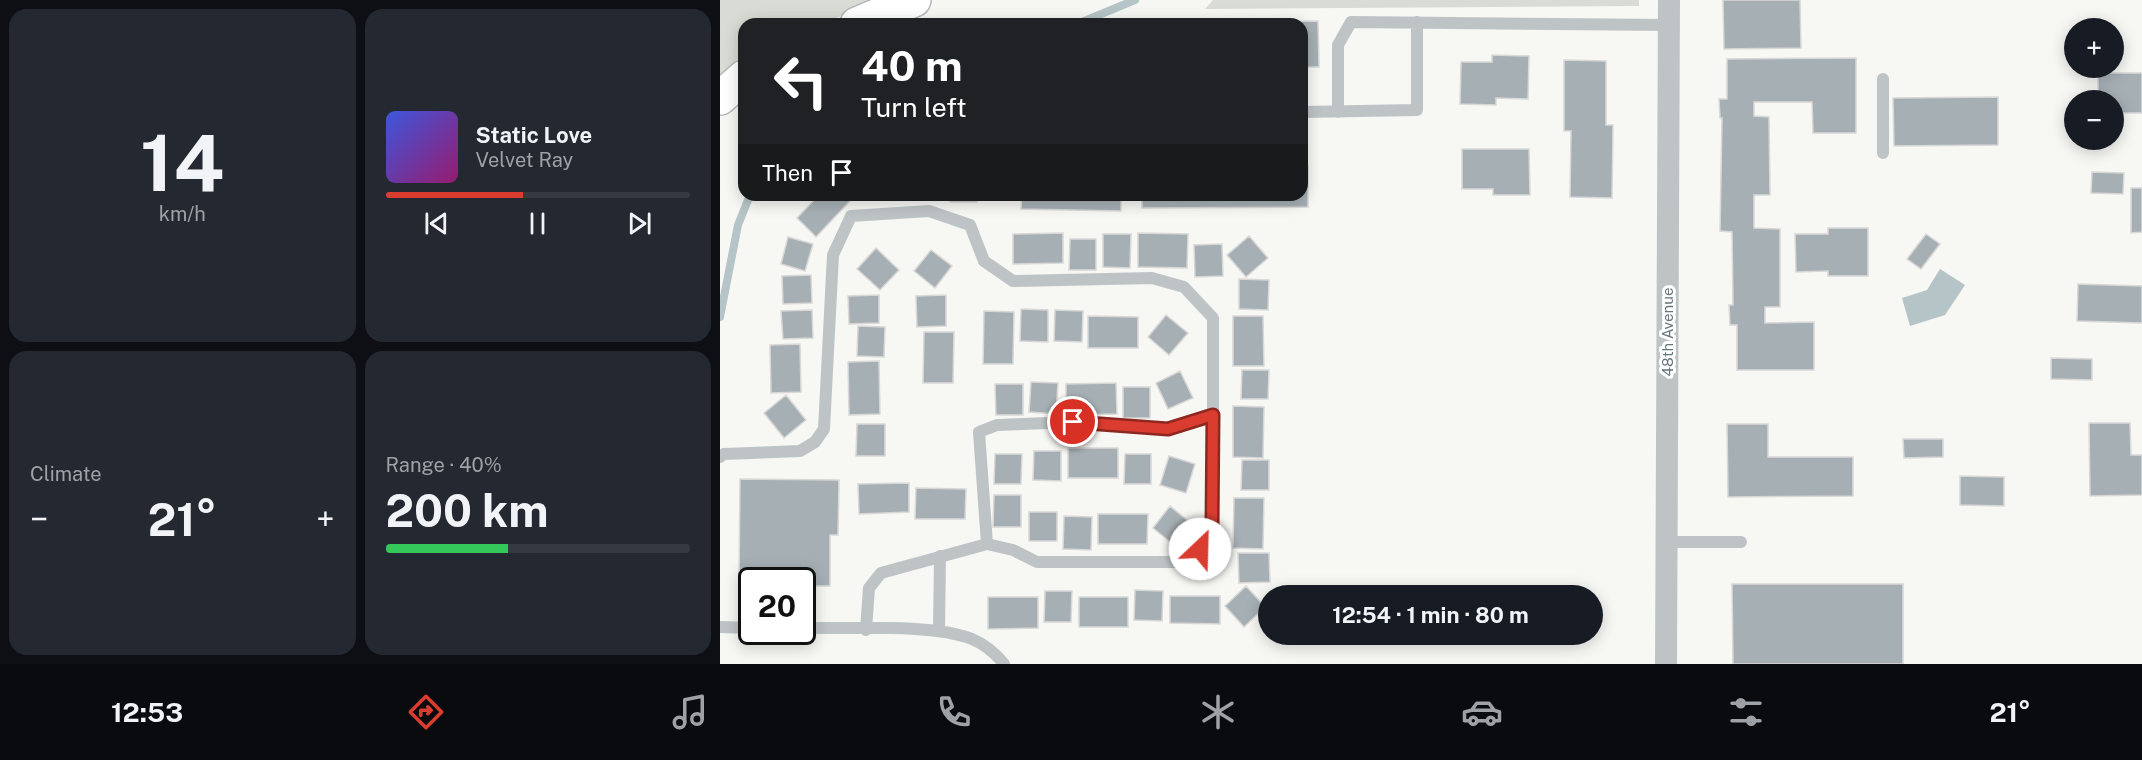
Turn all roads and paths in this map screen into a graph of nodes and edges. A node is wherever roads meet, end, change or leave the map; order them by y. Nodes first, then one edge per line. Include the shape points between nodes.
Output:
1 (914, 0) edge
2 (1669, 0) edge
3 (871, 18) edge
4 (1417, 22) junction
5 (1669, 24) junction
6 (1883, 80) dead end
7 (738, 82) edge
8 (720, 98) edge
9 (1308, 112) edge
10 (1338, 112) junction
11 (1883, 153) dead end
12 (1213, 415) junction
13 (720, 456) edge
14 (1666, 542) junction
15 (1741, 542) dead end
16 (987, 543) junction
17 (940, 556) junction
18 (720, 627) edge
19 (738, 628) edge
20 (816, 628) edge
21 (866, 630) junction
22 (939, 631) junction
23 (1004, 664) edge
24 (1666, 664) edge

1 - 3 highway
2 - 5 street, 48th Avenue
4 - 5 lane
4 - 10 lane via 1351,22 1338,45
4 - 10 lane via 1417,110
5 - 14 street, 48th Avenue
6 - 11 lane
7 - 8 highway
9 - 10 lane
12 - 13 lane via 1213,318 1184,287 1152,278 1013,281 984,261 970,225 929,211 851,216 833,255 824,429 815,442 800,451
12 - 16 lane via 1168,429 1073,422 997,425 979,432
12 - 16 lane via 1212,525 1200,549 1183,562 1037,562
14 - 15 lane
14 - 24 street, 48th Avenue
16 - 17 lane
17 - 21 lane via 881,573 868,588
17 - 22 lane
18 - 19 lane
20 - 21 lane
21 - 22 lane
22 - 23 lane via 973,639

